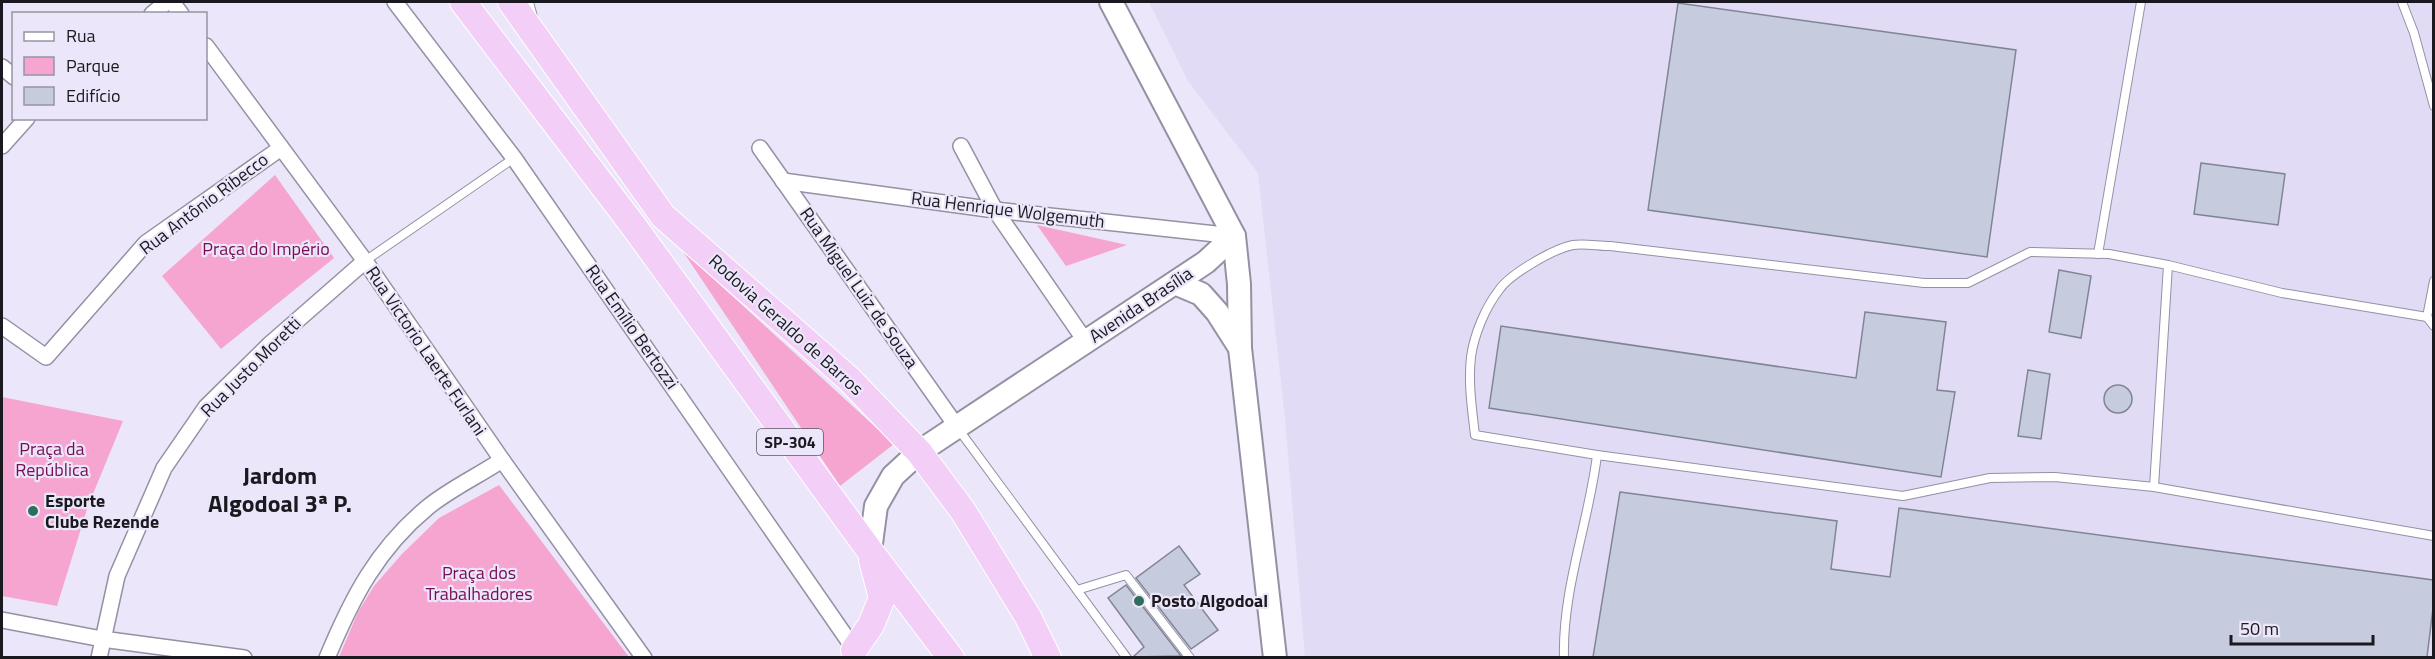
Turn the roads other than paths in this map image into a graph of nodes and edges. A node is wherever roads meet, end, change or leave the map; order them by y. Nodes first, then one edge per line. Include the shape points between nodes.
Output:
1 (167, 2) edge
2 (395, 2) edge
3 (463, 2) edge
4 (511, 2) edge
5 (530, 2) edge
6 (1111, 2) edge
7 (2141, 2) edge
8 (2402, 2) edge
9 (154, 12) edge
10 (539, 39) junction
11 (207, 47) edge
12 (2433, 106) edge
13 (25, 120) edge
14 (2, 146) edge
15 (961, 146) dead end
16 (281, 148) junction
17 (760, 148) dead end
18 (514, 158) junction
19 (783, 181) junction
20 (995, 210) junction
21 (1234, 236) junction
22 (2098, 254) junction
23 (365, 261) junction
24 (2168, 265) junction
25 (2433, 281) edge
26 (1175, 283) junction
27 (2427, 317) junction
28 (2, 326) edge
29 (2433, 326) edge
30 (1086, 342) junction
31 (1240, 348) junction
32 (957, 427) junction
33 (919, 452) junction
34 (1597, 455) junction
35 (502, 460) junction
36 (2154, 487) junction
37 (2433, 536) edge
38 (870, 551) junction
39 (1077, 590) junction
40 (2, 620) edge
41 (102, 639) junction
42 (852, 655) edge
43 (99, 657) edge
44 (244, 657) edge
45 (327, 657) edge
46 (644, 657) edge
47 (951, 657) edge
48 (1048, 657) edge
49 (1127, 657) edge
50 (1190, 657) edge
51 (1275, 657) edge
52 (1564, 657) edge

1 - 9 street
2 - 18 street, Rua Emílio Bertozzi
3 - 38 highway, SP-304 via 632,224
4 - 10 highway, Rodovia Geraldo de Barros
5 - 10 lane
6 - 21 main road
7 - 22 lane
8 - 12 lane
10 - 33 highway, Rodovia Geraldo de Barros via 663,216 849,379
11 - 16 street, Rua Victorio Laerte Furlani
13 - 14 street
15 - 20 street
16 - 23 street, Rua Victorio Laerte Furlani
16 - 28 street, Rua Antônio Ribecco via 146,243 46,357
17 - 19 street, Rua Miguel Luiz de Souza
18 - 23 lane
18 - 42 street, Rua Emílio Bertozzi
19 - 20 street, Rua Henrique Wolgemuth
19 - 32 street, Rua Miguel Luiz de Souza
20 - 21 street, Rua Henrique Wolgemuth
20 - 30 street
21 - 26 main road, Avenida Brasília
21 - 31 main road
22 - 24 lane
22 - 34 lane via 2030,252 1968,284 1924,284 1610,246 1574,245 1552,252 1500,288 1484,316 1471,356 1475,435
23 - 35 street, Rua Victorio Laerte Furlani
23 - 41 street, Rua Justo Moretti via 269,345 206,407 164,468 117,576
24 - 27 lane via 2282,293
24 - 36 lane
25 - 27 lane
26 - 30 main road, Avenida Brasília
26 - 31 main road via 1201,294
27 - 29 lane
30 - 32 main road, Avenida Brasília
31 - 51 main road
32 - 33 main road, Avenida Brasília
32 - 39 lane
33 - 38 main road, Avenida Brasília via 893,476 876,506
33 - 48 highway, Rodovia Geraldo de Barros via 963,511
34 - 36 lane via 1903,496 1990,478 2055,477
34 - 52 lane via 1577,549 1563,638
35 - 45 street via 429,507 382,552 361,584
35 - 46 street, Rua Victorio Laerte Furlani
36 - 37 lane
38 - 42 highway via 882,598
38 - 47 highway, SP-304
39 - 49 lane
39 - 50 lane via 1126,575
40 - 41 street
41 - 43 street, Rua Justo Moretti
41 - 44 street

